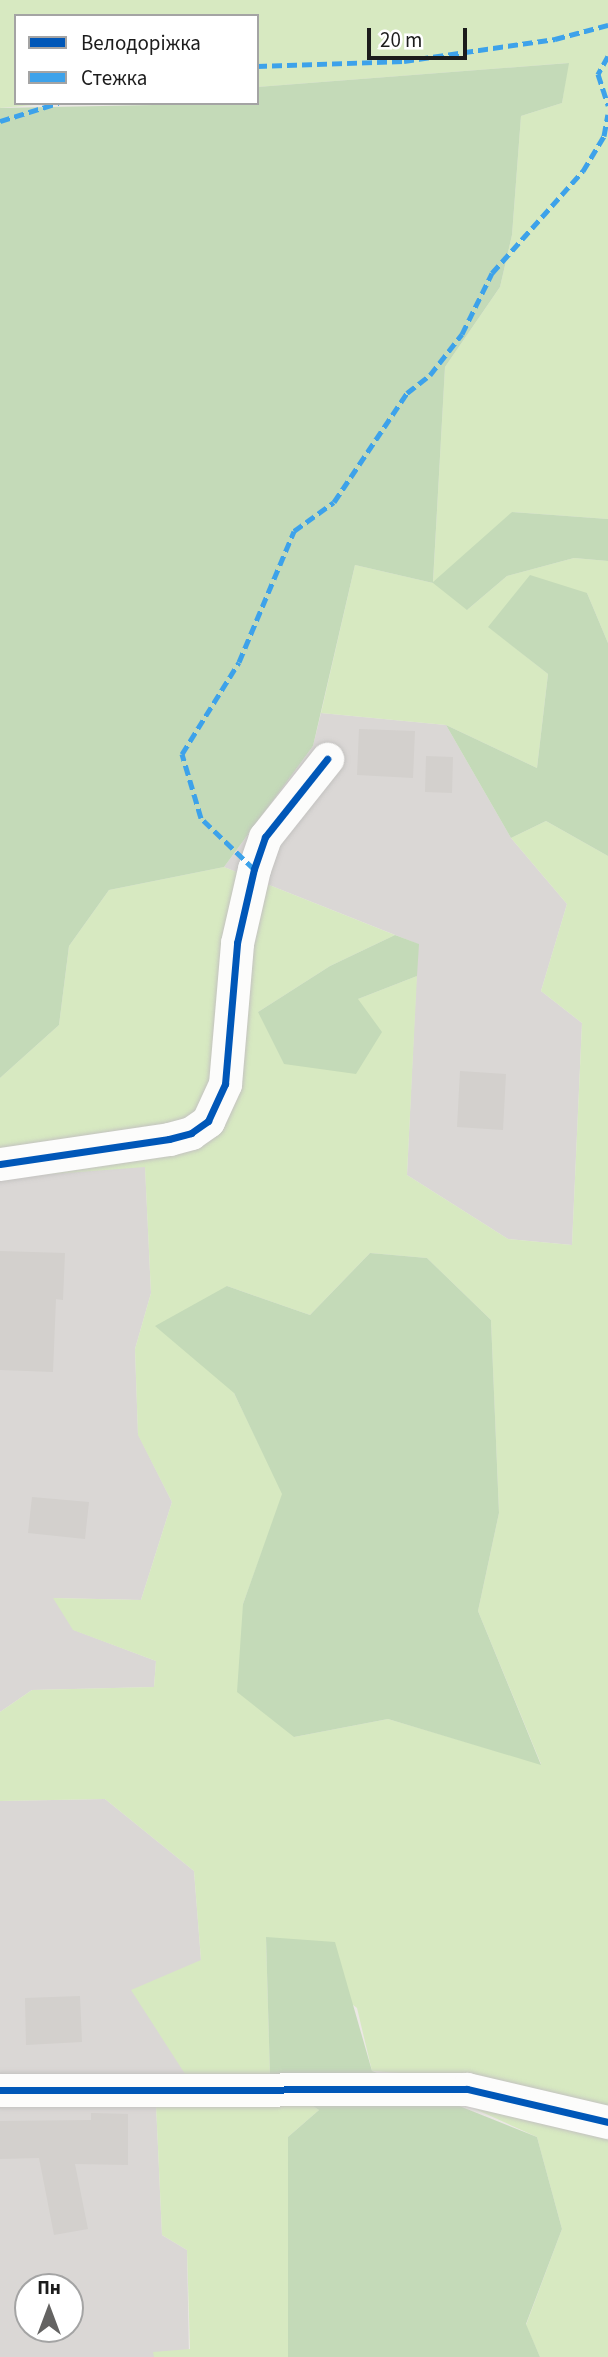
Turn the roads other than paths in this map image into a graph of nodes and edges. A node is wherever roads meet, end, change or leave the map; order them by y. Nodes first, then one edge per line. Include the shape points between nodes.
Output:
1 (327, 760) dead end
2 (0, 1164) edge
3 (0, 2090) edge
4 (608, 2122) edge

1 - 2 street via 265,837 254,869 237,943 225,1084 208,1121 191,1133 169,1139
3 - 4 street via 467,2089

